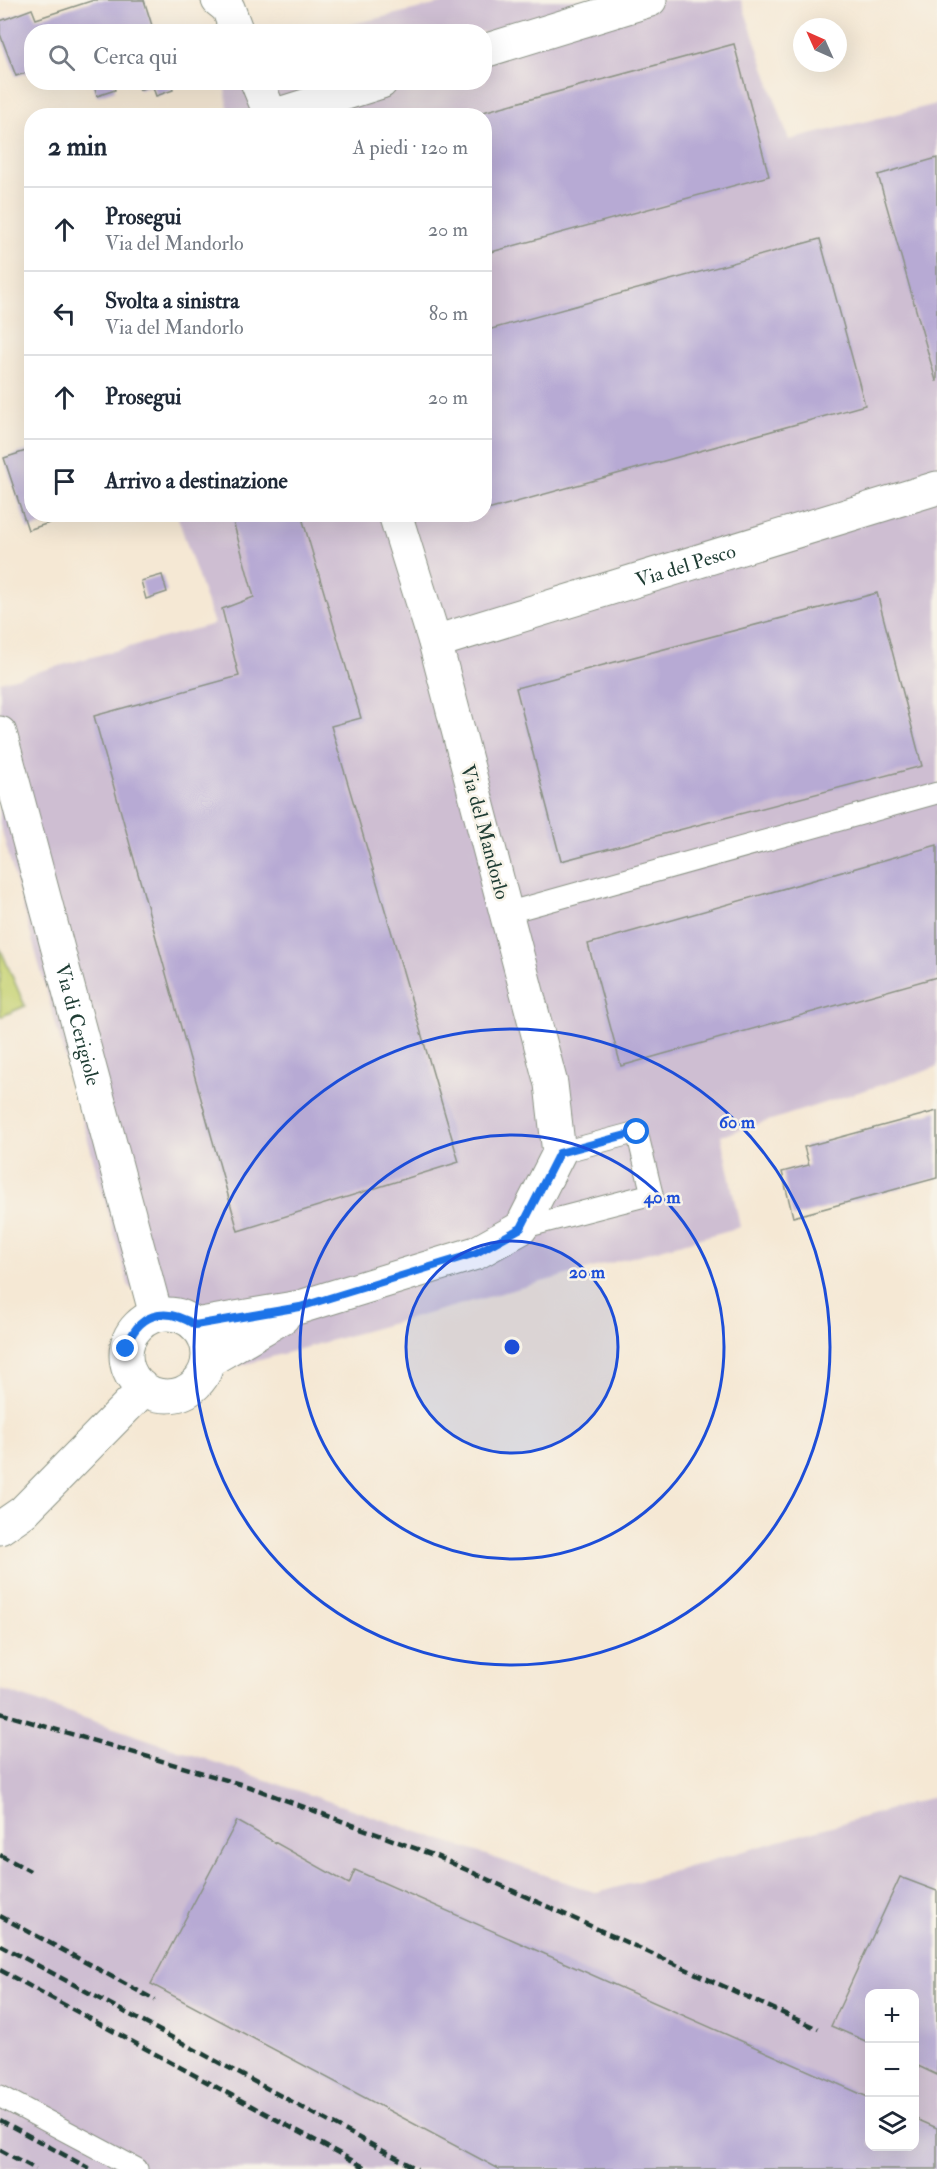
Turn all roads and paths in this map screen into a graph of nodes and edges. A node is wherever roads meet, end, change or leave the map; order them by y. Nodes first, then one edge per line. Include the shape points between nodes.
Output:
1 (218, 0) edge
2 (650, 0) edge
3 (234, 24) edge
4 (492, 49) edge
5 (261, 90) edge
6 (355, 90) edge
7 (268, 108) edge
8 (298, 108) edge
9 (937, 488) edge
10 (398, 522) edge
11 (435, 642) junction
12 (0, 733) edge
13 (937, 793) edge
14 (506, 913) junction
15 (559, 1153) junction
16 (521, 1228) junction
17 (300, 1307) junction
18 (156, 1316) junction
19 (195, 1325) junction
20 (208, 1374) junction
21 (156, 1397) junction
22 (0, 1528) edge
23 (0, 2096) edge
24 (137, 2169) edge

1 - 3 street via 228,8
2 - 4 street
5 - 7 street
6 - 8 street
9 - 11 street, Via del Pesco
10 - 11 street, Via del Mandorlo
11 - 14 street, Via del Mandorlo
12 - 18 street, Via di Cerigiole
13 - 14 lane
14 - 15 street, Via del Mandorlo via 551,1084
15 - 16 street
15 - 16 lane via 637,1132 652,1194
16 - 17 street via 476,1253
17 - 19 street
17 - 20 street
18 - 19 street via 183,1317
18 - 21 street via 142,1321 130,1335 126,1349 127,1369
19 - 20 street via 207,1346
20 - 21 street via 205,1371 189,1391
20 - 21 path via 200,1396
21 - 22 street
23 - 24 lane

